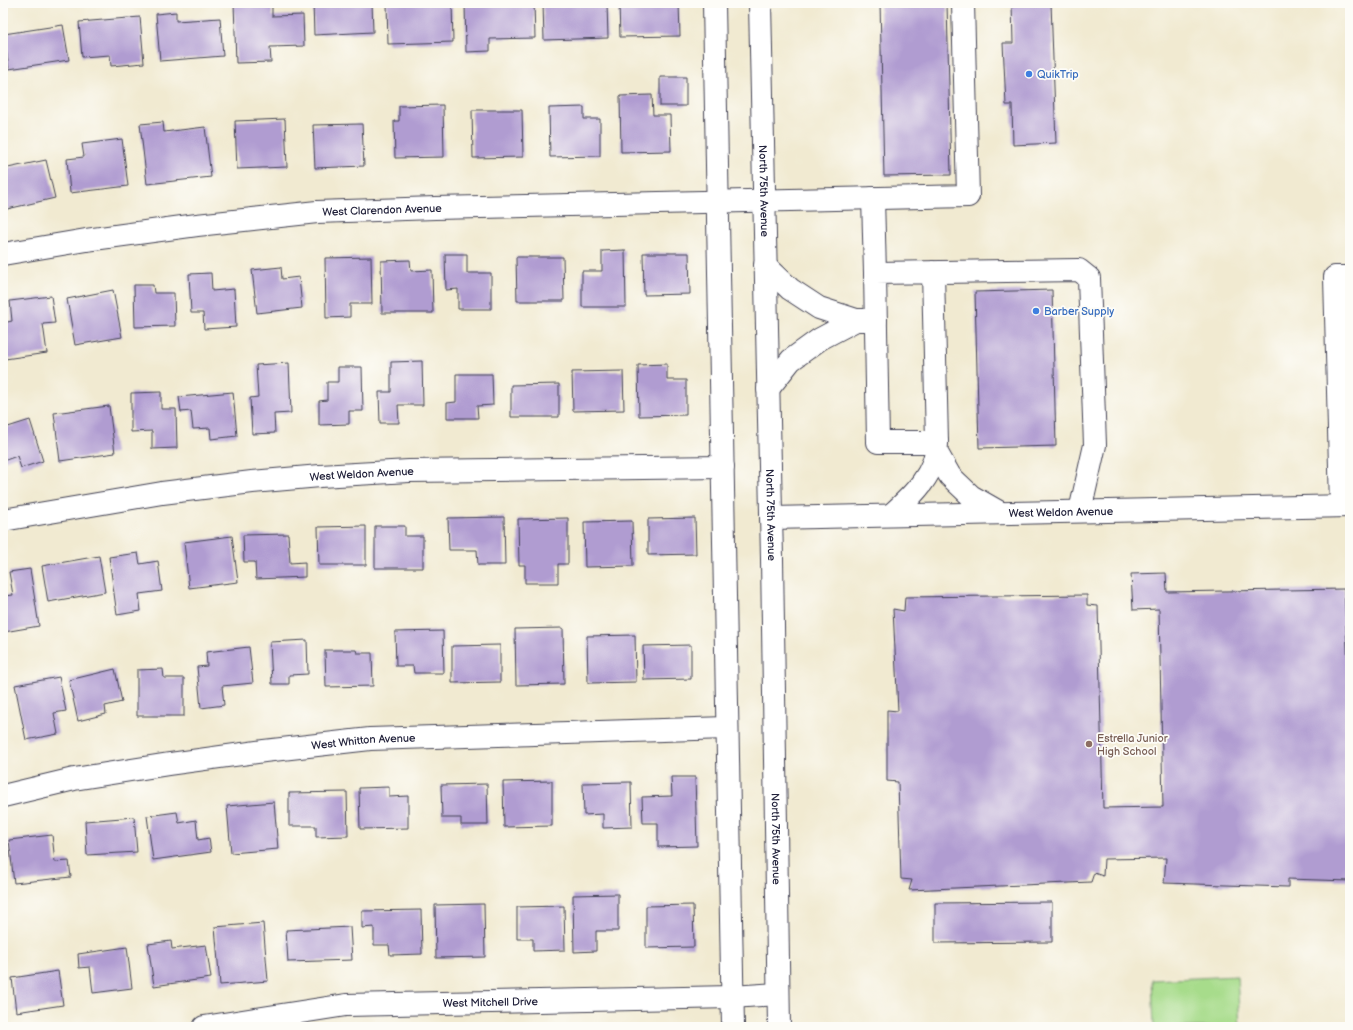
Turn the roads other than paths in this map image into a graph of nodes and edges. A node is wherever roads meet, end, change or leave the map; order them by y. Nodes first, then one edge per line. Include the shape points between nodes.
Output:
1 (714, 3) edge
2 (760, 3) edge
3 (964, 3) edge
4 (873, 198) junction
5 (764, 200) junction
6 (717, 202) junction
7 (3, 254) edge
8 (765, 265) junction
9 (933, 272) junction
10 (875, 273) junction
11 (1350, 277) edge
12 (866, 320) junction
13 (768, 389) junction
14 (937, 447) junction
15 (723, 466) junction
16 (1346, 506) edge
17 (1080, 511) junction
18 (1000, 513) junction
19 (891, 515) junction
20 (771, 518) junction
21 (3, 520) edge
22 (727, 728) junction
23 (3, 796) edge
24 (778, 994) junction
25 (732, 997) junction
26 (204, 1027) edge
27 (733, 1027) edge
28 (779, 1027) edge

1 - 6 street
2 - 5 street, North 75th Avenue
3 - 4 street, West Clarendon Avenue via 968,196
4 - 5 street, West Clarendon Avenue
4 - 10 street
5 - 6 street, West Clarendon Avenue
5 - 8 street, North 75th Avenue
6 - 7 street, West Clarendon Avenue via 317,212 102,237
6 - 15 street
8 - 12 street via 790,289 819,308
8 - 13 street, North 75th Avenue
9 - 10 street
9 - 14 street
9 - 17 street via 1079,270 1089,278 1095,445
10 - 12 street
11 - 16 street via 1335,277
12 - 13 street via 820,339 791,360
12 - 14 street via 878,442
13 - 20 street, North 75th Avenue
14 - 18 street via 950,476 971,496
14 - 19 street via 928,475 912,497
15 - 21 street, West Weldon Avenue via 416,471 320,476 162,492
15 - 22 street
16 - 17 street, West Weldon Avenue
17 - 18 street, West Weldon Avenue
18 - 19 street, West Weldon Avenue
19 - 20 street, West Weldon Avenue
20 - 24 street, North 75th Avenue
22 - 23 street, West Whitton Avenue via 370,739 264,750 162,765 74,779
22 - 25 street
24 - 25 street, West Mitchell Drive
24 - 28 street, North 75th Avenue
25 - 26 street, West Mitchell Drive via 346,1005
25 - 27 street

